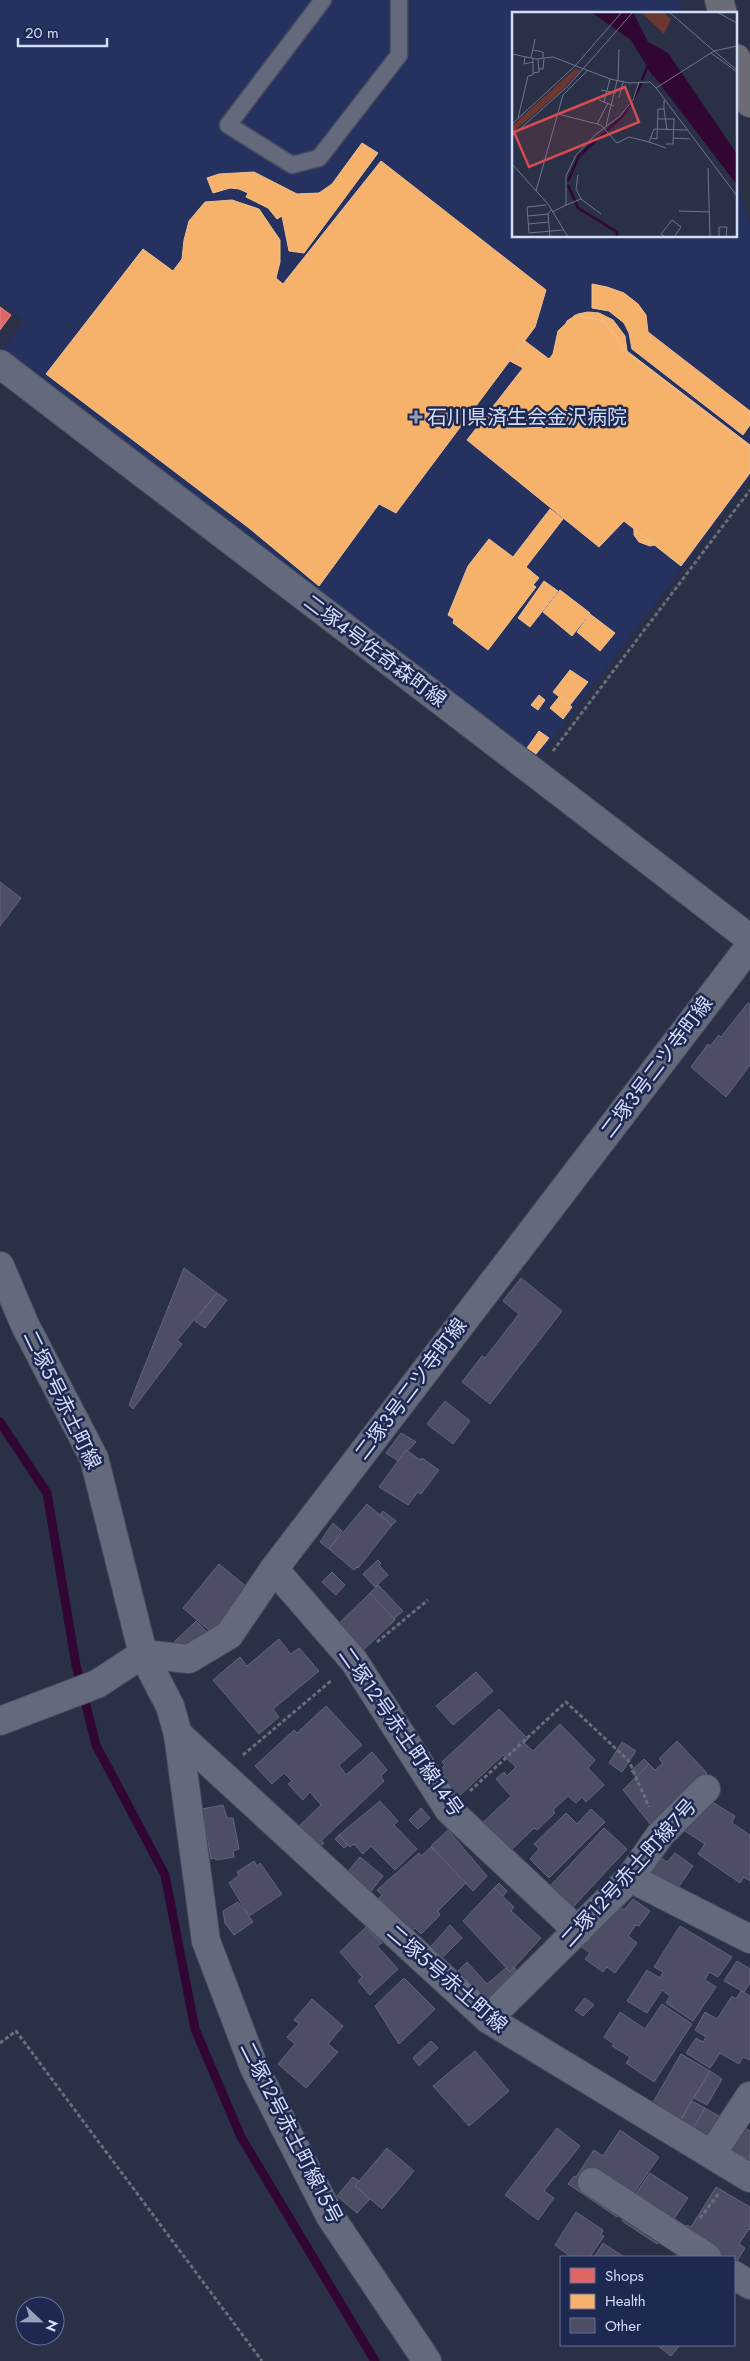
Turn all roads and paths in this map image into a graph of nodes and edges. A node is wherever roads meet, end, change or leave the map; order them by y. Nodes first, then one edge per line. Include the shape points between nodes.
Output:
1 (323, 0) edge
2 (400, 0) edge
3 (738, 64) edge
4 (750, 103) edge
5 (0, 364) edge
6 (750, 490) edge
7 (536, 772) junction
8 (750, 938) edge
9 (750, 946) edge
10 (0, 1266) edge
11 (274, 1568) junction
12 (428, 1600) dead end
13 (143, 1654) junction
14 (354, 1661) junction
15 (0, 1722) edge
16 (178, 1734) junction
17 (221, 1773) junction
18 (706, 1789) dead end
19 (449, 1810) junction
20 (660, 1835) junction
21 (630, 1878) junction
22 (578, 1931) junction
23 (750, 1939) edge
24 (488, 2020) junction
25 (0, 2043) edge
26 (750, 2096) edge
27 (712, 2154) junction
28 (743, 2174) edge
29 (592, 2182) dead end
30 (682, 2241) junction
31 (705, 2256) edge
32 (735, 2276) edge
33 (750, 2285) edge
34 (262, 2361) edge
35 (427, 2361) edge

1 - 2 lane via 228,125 292,164 319,158 400,55
3 - 4 main road
5 - 7 street, 二塚4号佐奇森町線
6 - 7 path
7 - 8 street, 二塚4号佐奇森町線
9 - 11 street, 二塚3号二ツ寺町線
10 - 13 street, 二塚5号赤土町線 via 25,1325 94,1458
11 - 13 street, 二塚3号二ツ寺町線 via 228,1635 189,1659
11 - 14 street, 二塚12号赤土町線14号
12 - 14 path
13 - 15 street via 97,1684
13 - 16 street, 二塚12号赤土町線15号 via 170,1706
14 - 17 path
14 - 19 street, 二塚12号赤土町線14号
16 - 17 street, 二塚5号赤土町線
16 - 35 street, 二塚12号赤土町線15号 via 206,1941 254,2067 330,2216
17 - 24 street, 二塚5号赤土町線
18 - 20 street, 二塚12号赤土町線7号
19 - 20 path via 566,1702 629,1761
19 - 22 street, 二塚12号赤土町線14号
20 - 21 street, 二塚12号赤土町線7号
21 - 22 street, 二塚12号赤土町線7号
21 - 23 street
22 - 24 street, 二塚12号赤土町線7号
24 - 27 street, 二塚5号赤土町線
25 - 34 path via 16,2031
26 - 27 street
27 - 28 street, 二塚5号赤土町線
28 - 30 path
29 - 30 street
30 - 31 street
32 - 33 street

